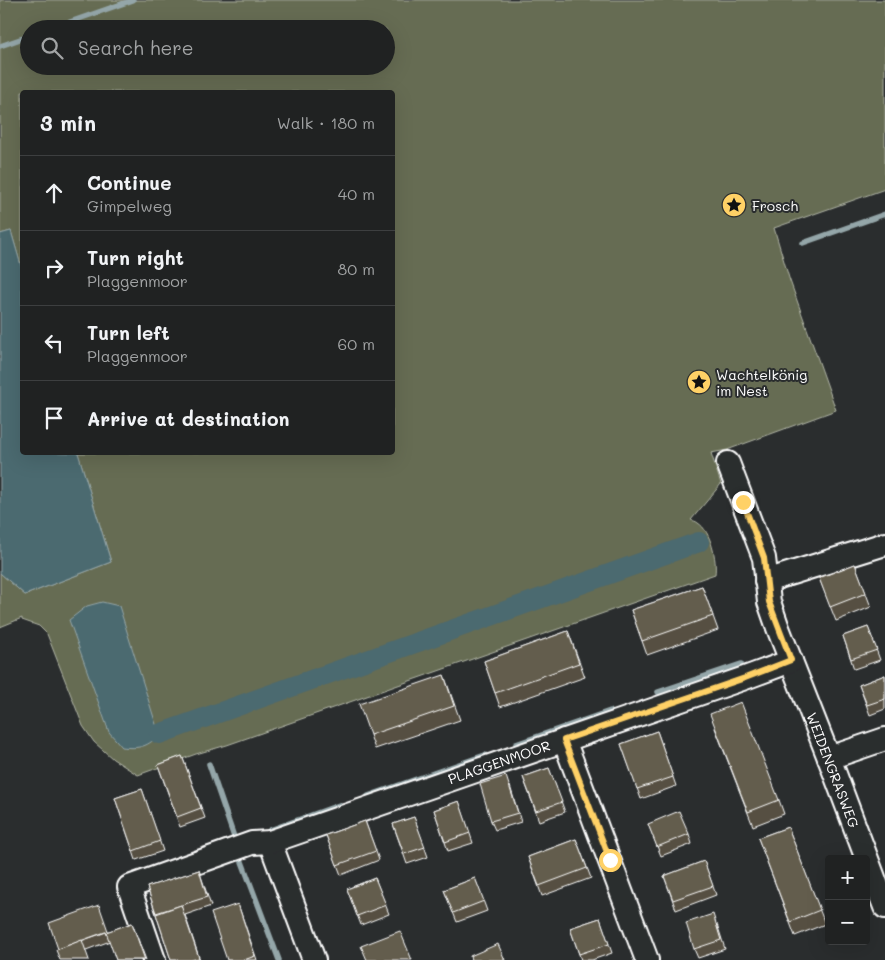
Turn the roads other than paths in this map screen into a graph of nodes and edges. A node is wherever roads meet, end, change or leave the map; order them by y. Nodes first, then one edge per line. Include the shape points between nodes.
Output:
1 (728, 463) dead end
2 (885, 544) edge
3 (766, 581) junction
4 (791, 660) junction
5 (885, 739) edge
6 (564, 740) junction
7 (830, 758) junction
8 (270, 842) junction
9 (885, 907) edge
10 (154, 960) edge
11 (314, 960) edge
12 (647, 960) edge

1 - 3 street via 764,558
2 - 3 street
3 - 4 street via 769,602
4 - 6 street, PLAGGENMOOR
4 - 7 street, WEIDENGRASWEG
5 - 7 street
6 - 8 street, PLAGGENMOOR
6 - 12 street
7 - 9 street, WEIDENGRASWEG
8 - 10 street, PLAGGENMOOR via 252,842 130,887
8 - 11 street

